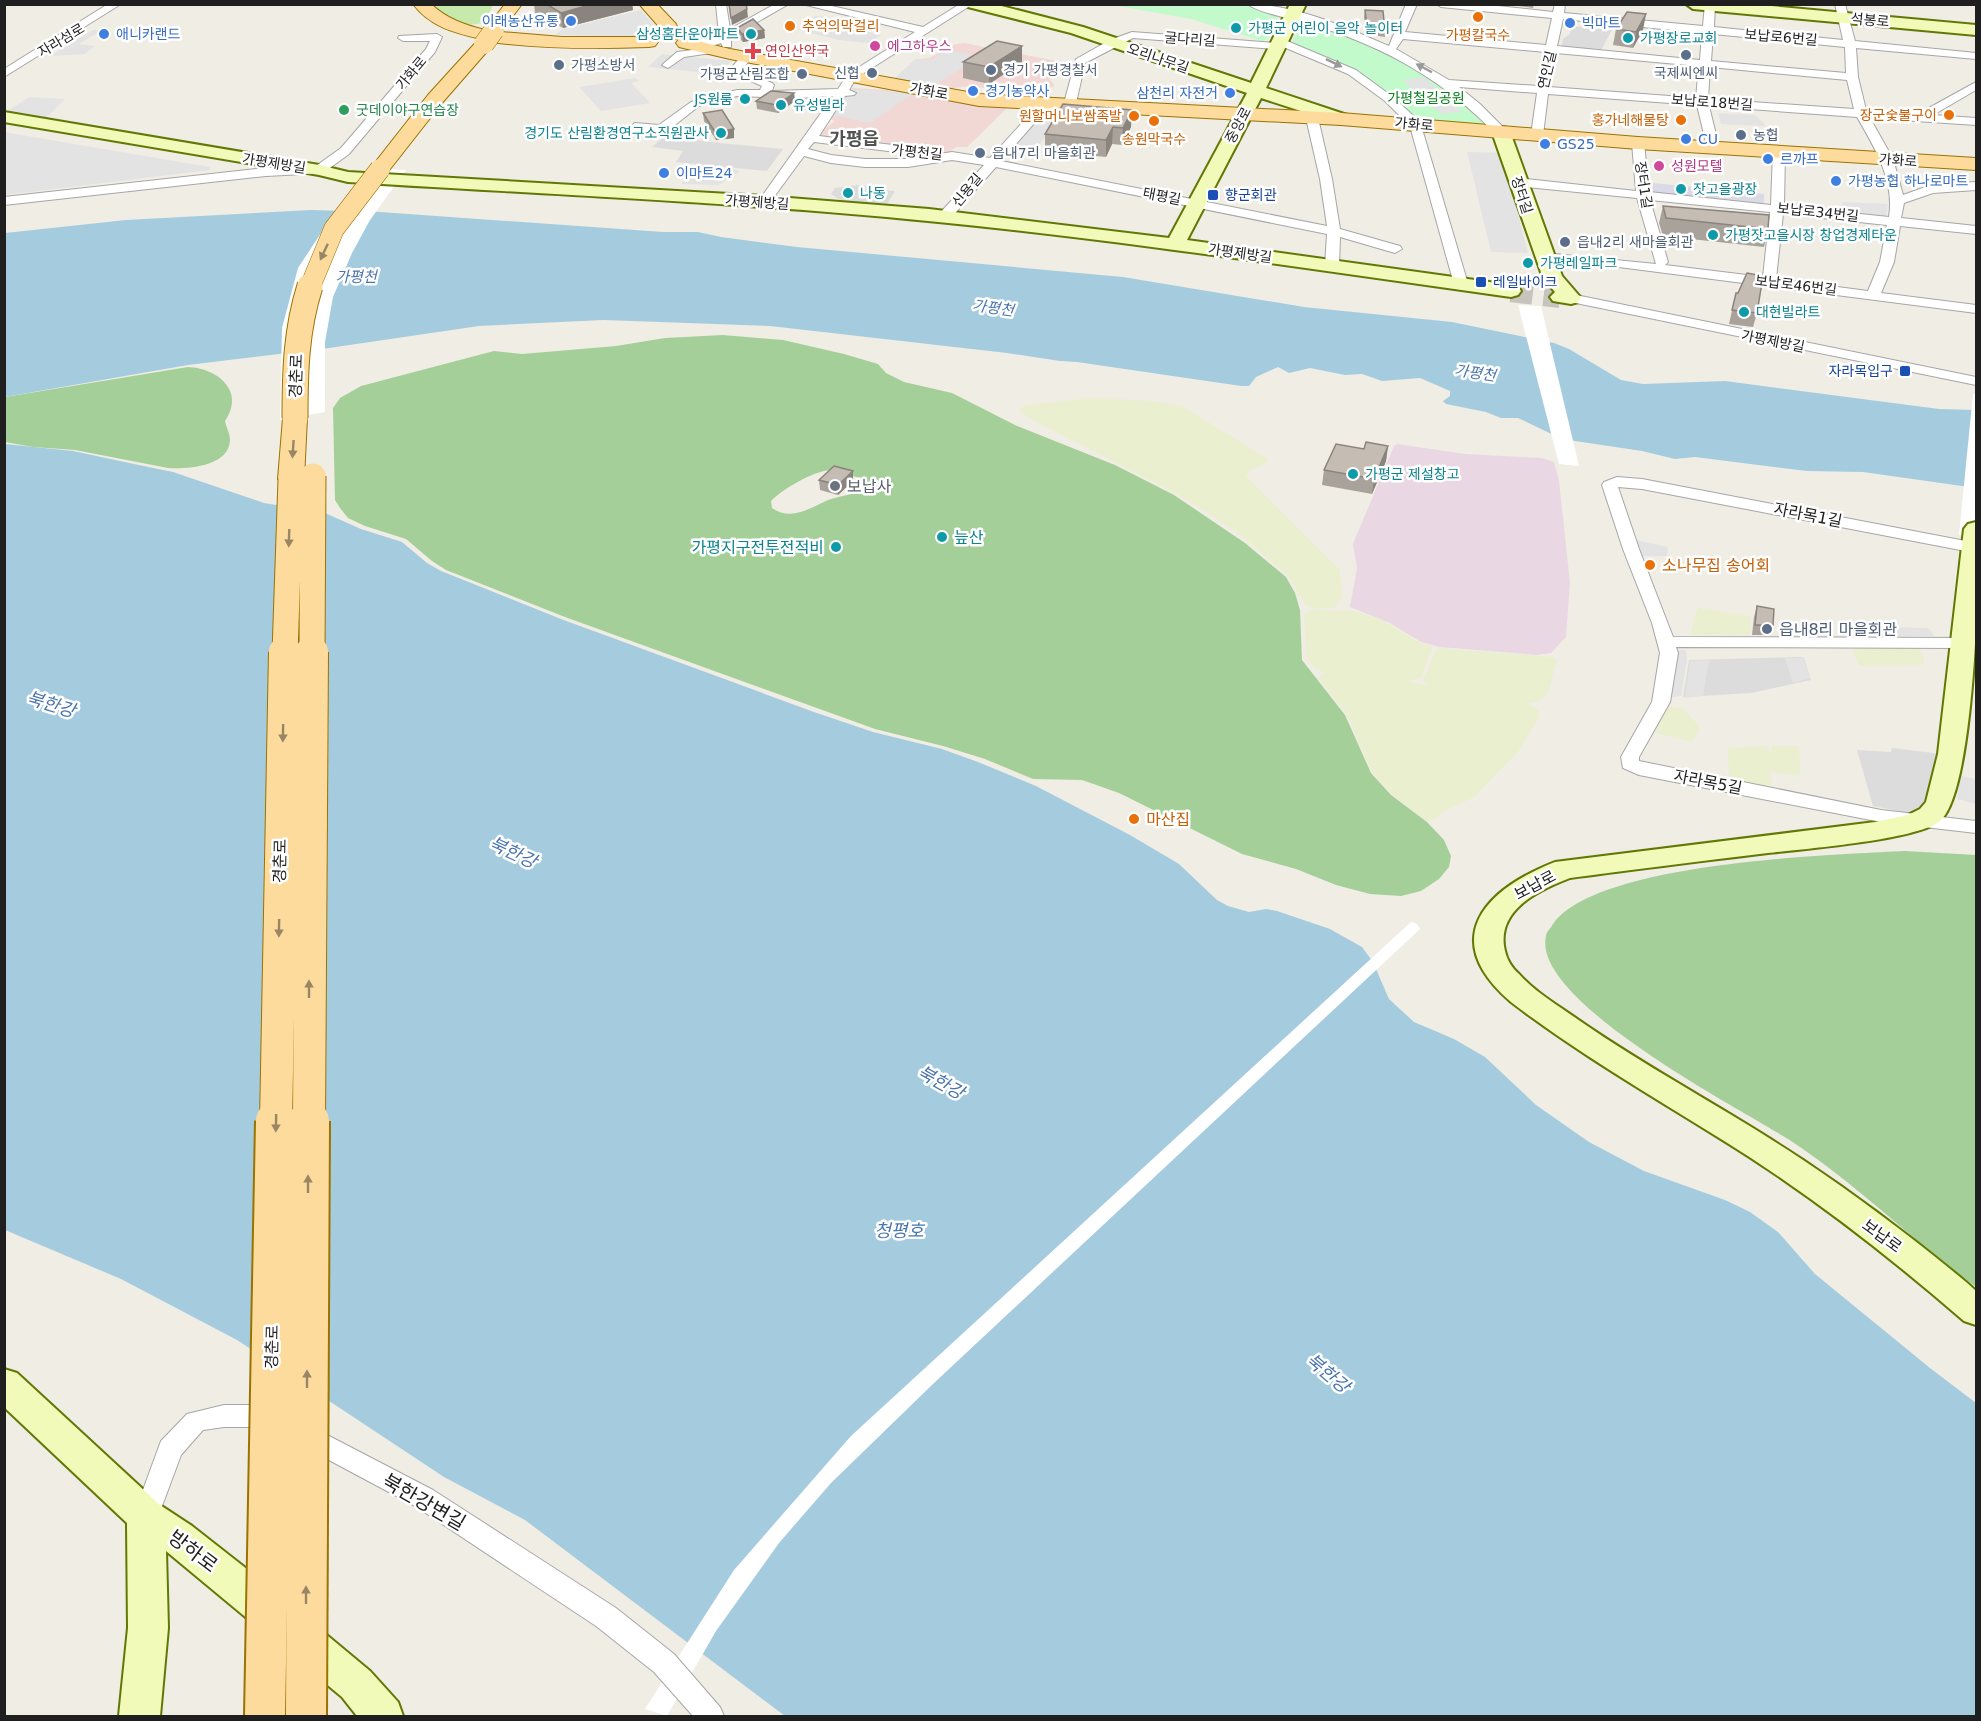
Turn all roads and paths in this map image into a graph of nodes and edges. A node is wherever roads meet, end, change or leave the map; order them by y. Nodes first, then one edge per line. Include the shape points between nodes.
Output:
1 (116, 4) edge
2 (514, 4) edge
3 (647, 4) edge
4 (721, 4) edge
5 (784, 4) edge
6 (807, 4) edge
7 (968, 4) edge
8 (973, 4) edge
9 (1252, 4) edge
10 (1412, 4) edge
11 (1441, 4) edge
12 (1693, 4) edge
13 (1710, 5) edge
14 (424, 9) edge
15 (1295, 10) edge
16 (1559, 10) edge
17 (1842, 11) edge
18 (1077, 30) junction
19 (1977, 30) edge
20 (924, 31) junction
21 (1708, 31) junction
22 (1132, 35) junction
23 (1399, 35) junction
24 (403, 38) dead end
25 (482, 38) junction
26 (569, 41) junction
27 (1113, 42) junction
28 (434, 43) junction
29 (1278, 44) junction
30 (1850, 44) junction
31 (676, 48) junction
32 (725, 48) junction
33 (1552, 49) junction
34 (1392, 51) junction
35 (1977, 56) edge
36 (1705, 64) junction
37 (4, 74) edge
38 (1852, 77) junction
39 (1447, 82) junction
40 (1977, 85) edge
41 (848, 87) junction
42 (1541, 89) junction
43 (1256, 92) junction
44 (764, 93) junction
45 (1702, 101) junction
46 (1047, 102) junction
47 (1070, 103) junction
48 (1862, 113) junction
49 (1244, 114) junction
50 (4, 117) edge
51 (1312, 118) junction
52 (1920, 118) junction
53 (1341, 119) junction
54 (1977, 122) edge
55 (1416, 124) junction
56 (635, 127) dead end
57 (1501, 132) junction
58 (1537, 135) junction
59 (810, 138) junction
60 (1638, 143) junction
61 (1713, 147) junction
62 (800, 151) junction
63 (1779, 151) junction
64 (344, 153) junction
65 (952, 156) junction
66 (1887, 159) junction
67 (990, 162) junction
68 (879, 163) joint
69 (1977, 164) edge
70 (267, 166) junction
71 (318, 170) junction
72 (1516, 182) junction
73 (1977, 186) edge
74 (1643, 197) junction
75 (4, 201) edge
76 (1898, 201) junction
77 (764, 202) junction
78 (1197, 203) junction
79 (1778, 208) junction
80 (944, 217) junction
81 (1895, 220) junction
82 (1977, 230) edge
83 (1334, 231) junction
84 (1175, 244) junction
85 (1395, 249) dead end
86 (1544, 257) junction
87 (1661, 262) dead end
88 (1332, 266) junction
89 (1769, 281) junction
90 (1461, 284) junction
91 (1511, 291) tunnel mouth
92 (1873, 295) junction
93 (1566, 297) joint
94 (1977, 309) edge
95 (1977, 381) edge
96 (302, 478) junction
97 (1976, 541) edge
98 (1666, 642) junction
99 (1963, 643) junction
100 (1916, 822) junction
101 (1977, 827) edge
102 (1977, 1311) edge
103 (4, 1384) edge
104 (146, 1517) junction
105 (139, 1716) edge
106 (265, 1716) edge
107 (306, 1716) edge
108 (383, 1716) edge
109 (710, 1716) edge

1 - 37 street, 자라섬로
2 - 25 main road
3 - 31 main road via 670,28
4 - 32 street
5 - 32 street
6 - 20 street
7 - 20 street
8 - 18 street, 오리나무길
9 - 15 street
10 - 23 street
11 - 16 street, 보납로6번길
12 - 13 street, 석봉로
13 - 17 street, 석봉로
13 - 21 street
14 - 26 main road via 447,25 479,35
14 - 28 main road
15 - 29 street, 중앙로
15 - 34 street
16 - 21 street, 보납로6번길
16 - 33 street, 연인길
17 - 19 street, 석봉로
17 - 30 street
18 - 22 street
18 - 27 street, 오리나무길
20 - 41 street
21 - 30 street, 보납로6번길
21 - 36 street
22 - 27 street, 굴다리길
22 - 29 street, 굴다리길
23 - 33 street
23 - 34 street
24 - 28 street, 가화로
25 - 26 main road via 550,45
25 - 28 main road
25 - 96 main road, 경춘로, bridge via 455,62 464,67 446,102 334,229 314,273 302,311 295,358 304,416
26 - 31 main road via 649,42 656,37
27 - 43 street, 오리나무길
27 - 47 street, 굴다리길 via 1080,61
28 - 64 street, 가화로
29 - 43 street, 중앙로
29 -> 55 street, 굴다리길 via 1352,72
30 - 35 street, 보납로6번길
30 - 38 street
31 - 32 main road, 가화로
32 - 41 main road, 가화로
32 - 44 street via 735,71 768,85
33 - 36 street
33 - 42 street, 연인길
39 -> 34 street
36 - 38 street
36 - 45 street
38 - 48 street
39 - 42 street, 보납로18번길
39 - 57 street
40 - 52 street
41 - 44 street via 797,95
41 - 46 main road, 가화로 via 979,100
41 - 59 street
42 - 45 street, 보납로18번길
42 - 58 street, 연인길
43 - 49 street, 중앙로
43 - 53 street, 오리나무길
44 - 56 street via 745,92 705,100 662,129
45 - 48 street, 보납로18번길
45 - 61 street
46 - 47 main road, 가화로
46 - 67 street, 신용길
47 - 49 main road, 가화로
48 - 52 street, 보납로18번길
48 - 66 street
49 - 51 main road, 가화로
49 - 78 street, 중앙로
50 - 70 street, 가평제방길
51 - 53 main road, 가화로
51 - 83 street
52 - 54 street, 보납로18번길
53 - 55 main road, 가화로
55 - 57 main road, 가화로
55 - 90 street
57 - 58 main road, 가화로
57 - 72 street, 장터길
58 - 60 main road, 가화로
59 - 62 street
59 - 65 street, 가평천길
60 - 61 main road, 가화로
60 - 74 street, 장터1길
61 - 63 main road, 가화로
62 - 68 street, 가평천길
62 - 77 street
63 - 66 main road, 가화로
63 - 79 street
64 - 70 street
64 - 71 street, 가화로
65 - 67 street, 신용길
65 - 68 street, 신용길 via 921,162
66 - 69 main road, 가화로
66 - 76 street
67 - 78 street, 태평길
67 - 80 street, 신용길
70 - 71 street, 가평제방길
70 - 75 street
71 - 77 street, 가평제방길 via 348,177
72 - 74 street, 보납로34번길
72 - 86 street, 장터길
73 - 76 street via 1931,189
74 - 79 street, 보납로34번길
74 - 87 street, 장터1길
76 - 81 street
77 - 80 street, 가평제방길
78 - 83 street, 태평길
78 - 84 street, 중앙로
79 - 81 street, 보납로34번길
79 - 89 street
80 - 84 street, 가평제방길
81 - 82 street, 보납로34번길
81 - 92 street via 1887,262
83 - 85 street, 태평길
83 - 88 street
84 - 88 street, 가평제방길
86 - 89 street, 보납로46번길
86 - 93 street, 가평제방길
88 - 90 street, 가평제방길
89 - 92 street, 보납로46번길
90 - 91 street, 가평제방길
92 - 94 street, 보납로46번길
93 - 95 street, 가평제방길
96 -> 106 main road, 경춘로, bridge via 283,740
107 -> 96 main road, 경춘로, bridge
97 - 98 street, 자라목1길 via 1617,482 1610,485
97 - 99 street, 보납로
98 - 99 street
98 - 100 street, 자라목5길 via 1668,665 1661,702 1630,757 1633,766
99 - 100 street, 보납로 via 1944,789 1936,810
100 - 101 street
100 - 102 street, 보납로 via 1875,831 1565,869 1514,893 1494,921 1490,948 1502,975 1579,1036 1789,1168 1934,1274
103 - 104 street, 방하로
104 - 105 street via 148,1628
104 - 108 street, 방하로 via 252,1596 356,1684
104 - 109 street, 북한강변길 via 170,1449 196,1422 224,1416 256,1416 287,1426 424,1498 606,1617 664,1663

